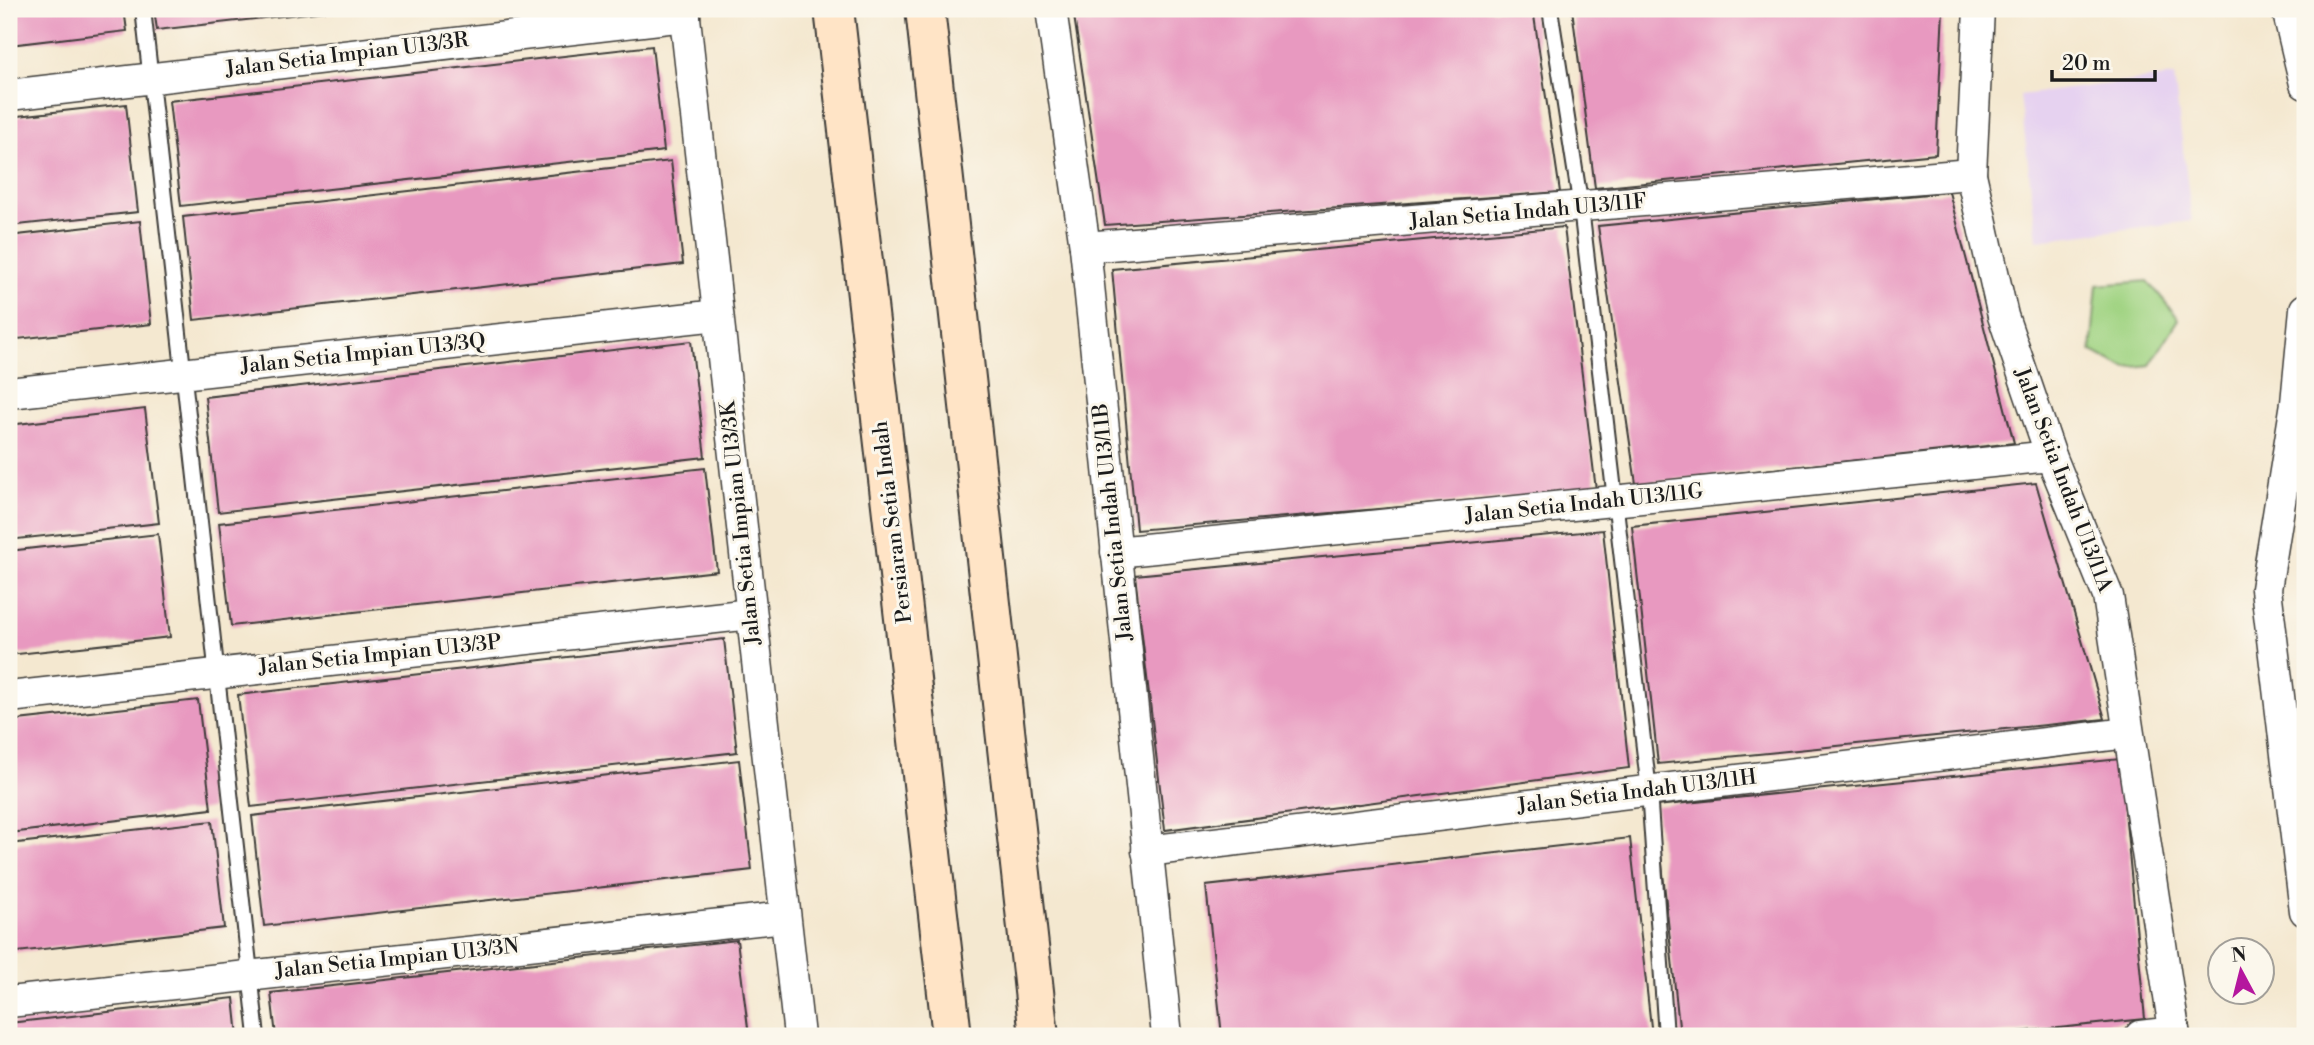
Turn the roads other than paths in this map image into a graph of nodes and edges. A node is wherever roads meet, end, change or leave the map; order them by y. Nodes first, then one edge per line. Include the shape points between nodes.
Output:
1 (144, 9) edge
2 (834, 9) edge
3 (925, 9) edge
4 (1051, 9) edge
5 (1550, 9) edge
6 (1979, 9) edge
7 (2287, 9) edge
8 (685, 12) edge
9 (151, 78) junction
10 (2305, 84) edge
11 (9, 95) edge
12 (1971, 174) junction
13 (1581, 208) junction
14 (1085, 247) junction
15 (2305, 309) edge
16 (718, 315) junction
17 (184, 374) junction
18 (9, 393) edge
19 (2301, 402) edge
20 (2051, 456) junction
21 (1614, 501) junction
22 (1116, 552) junction
23 (751, 614) junction
24 (217, 674) junction
25 (9, 697) edge
26 (2294, 713) edge
27 (2128, 733) junction
28 (1649, 791) junction
29 (1147, 851) junction
30 (2305, 911) edge
31 (785, 917) junction
32 (250, 975) junction
33 (9, 1002) edge
34 (2174, 1034) edge
35 (257, 1036) edge
36 (799, 1036) edge
37 (952, 1036) edge
38 (1039, 1036) edge
39 (1167, 1036) edge
40 (1666, 1036) edge
41 (2140, 1036) edge

1 - 9 lane
2 - 37 street, Persiaran Setia Indah
3 - 38 street
4 - 14 street, Jalan Setia Indah U13/11B
5 - 13 lane
6 - 12 street, Jalan Setia Indah U13/11A
7 - 10 street
8 - 9 street, Jalan Setia Impian U13/3R
8 - 16 street, Jalan Setia Impian U13/3K
9 - 11 street, Jalan Setia Impian U13/3R
9 - 17 lane
12 - 13 street, Jalan Setia Indah U13/11F
12 - 20 street, Jalan Setia Indah U13/11A via 2003,316
13 - 14 street, Jalan Setia Indah U13/11F
13 - 21 lane
14 - 22 street, Jalan Setia Indah U13/11B
15 - 19 street
16 - 17 street, Jalan Setia Impian U13/3Q
16 - 23 street, Jalan Setia Impian U13/3K
17 - 18 street, Jalan Setia Impian U13/3Q
17 - 24 lane
19 - 26 street via 2266,589
20 - 21 street, Jalan Setia Indah U13/11G
20 - 27 street, Jalan Setia Indah U13/11A via 2108,596
21 - 22 street, Jalan Setia Indah U13/11G
21 - 28 lane
22 - 29 street, Jalan Setia Indah U13/11B
23 - 24 street, Jalan Setia Impian U13/3P
23 - 31 street, Jalan Setia Impian U13/3K
24 - 25 street, Jalan Setia Impian U13/3P
24 - 32 lane
26 - 30 street
27 - 28 street, Jalan Setia Indah U13/11H
27 - 34 street, Jalan Setia Indah U13/11A
28 - 29 street, Jalan Setia Indah U13/11H
28 - 40 lane
29 - 39 street, Jalan Setia Indah U13/11B
31 - 32 street, Jalan Setia Impian U13/3N
31 - 36 street, Jalan Setia Impian U13/3K
32 - 33 street, Jalan Setia Impian U13/3N
32 - 35 lane
34 - 41 street

